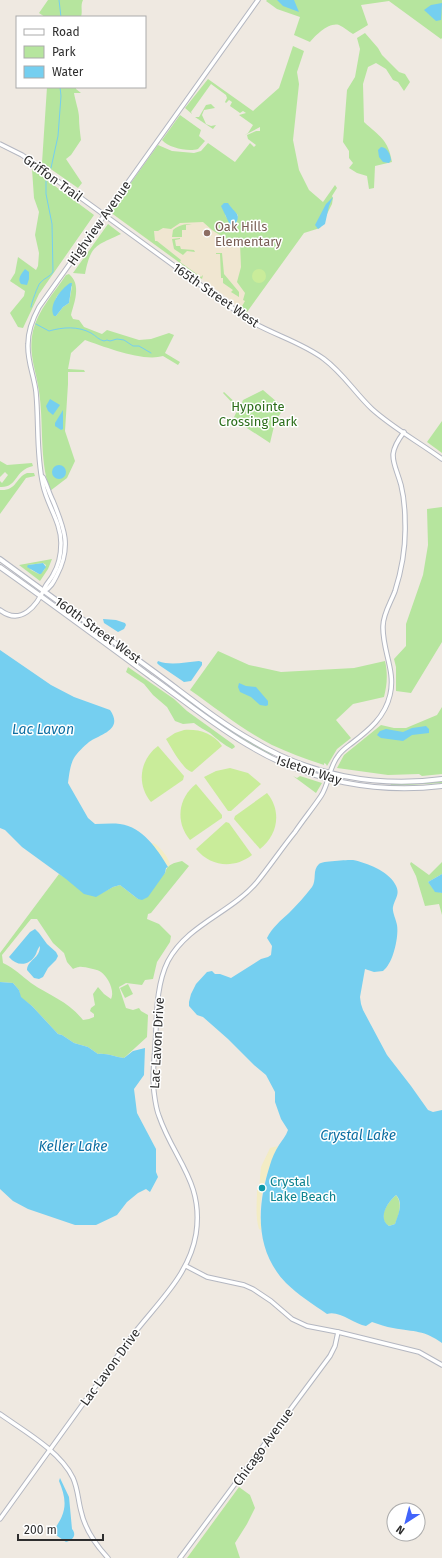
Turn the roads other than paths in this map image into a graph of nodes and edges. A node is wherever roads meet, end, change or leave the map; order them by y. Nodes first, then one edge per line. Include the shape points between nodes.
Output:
1 (258, 0) edge
2 (0, 144) edge
3 (104, 215) junction
4 (404, 432) junction
5 (442, 459) edge
6 (0, 559) edge
7 (0, 567) edge
8 (44, 591) junction
9 (40, 596) junction
10 (0, 610) edge
11 (195, 702) joint
12 (191, 706) joint
13 (329, 776) junction
14 (442, 779) edge
15 (442, 786) edge
16 (186, 1266) junction
17 (338, 1332) junction
18 (442, 1365) edge
19 (0, 1414) edge
20 (50, 1450) junction
21 (0, 1518) edge
22 (108, 1558) edge
23 (180, 1558) edge

1 - 3 street, Highview Avenue
2 - 3 street, Griffon Trail via 22,155
3 - 4 street, 165th Street West via 250,321 300,344 325,360 370,406
3 - 8 street, Highview Avenue via 40,307 29,334 28,357 36,392 38,448 46,494 58,524 61,543 57,567
4 - 5 street, 165th Street West
4 - 13 street, Lac Lavon Drive via 395,447 393,460 404,502 405,544 383,629 391,670 390,695 384,711 376,722 340,752
6 - 8 main road, 160th Street West
7 - 9 main road, 160th Street West
8 - 9 street, Highview Avenue
8 - 11 main road, 160th Street West
9 - 10 street, Highview Avenue via 28,612 18,616
9 - 12 main road, 160th Street West
11 - 13 main road, Isleton Way via 266,749
12 - 13 main road, Isleton Way via 259,752 297,769
13 - 14 main road, Isleton Way via 395,782
13 - 15 main road, Isleton Way via 366,786 387,788
13 - 16 street, Lac Lavon Drive via 320,797 258,881 243,896 186,938 168,961 163,973 157,1011 154,1091 158,1115 190,1178 194,1192 196,1237
16 - 17 street via 207,1277 253,1289 300,1324
16 - 20 street, Lac Lavon Drive
17 - 18 street via 419,1352
17 - 23 street, Chicago Avenue via 330,1356
19 - 20 street
20 - 21 street, Lac Lavon Drive
20 - 22 street via 63,1462 72,1477 78,1492 84,1523 90,1536

